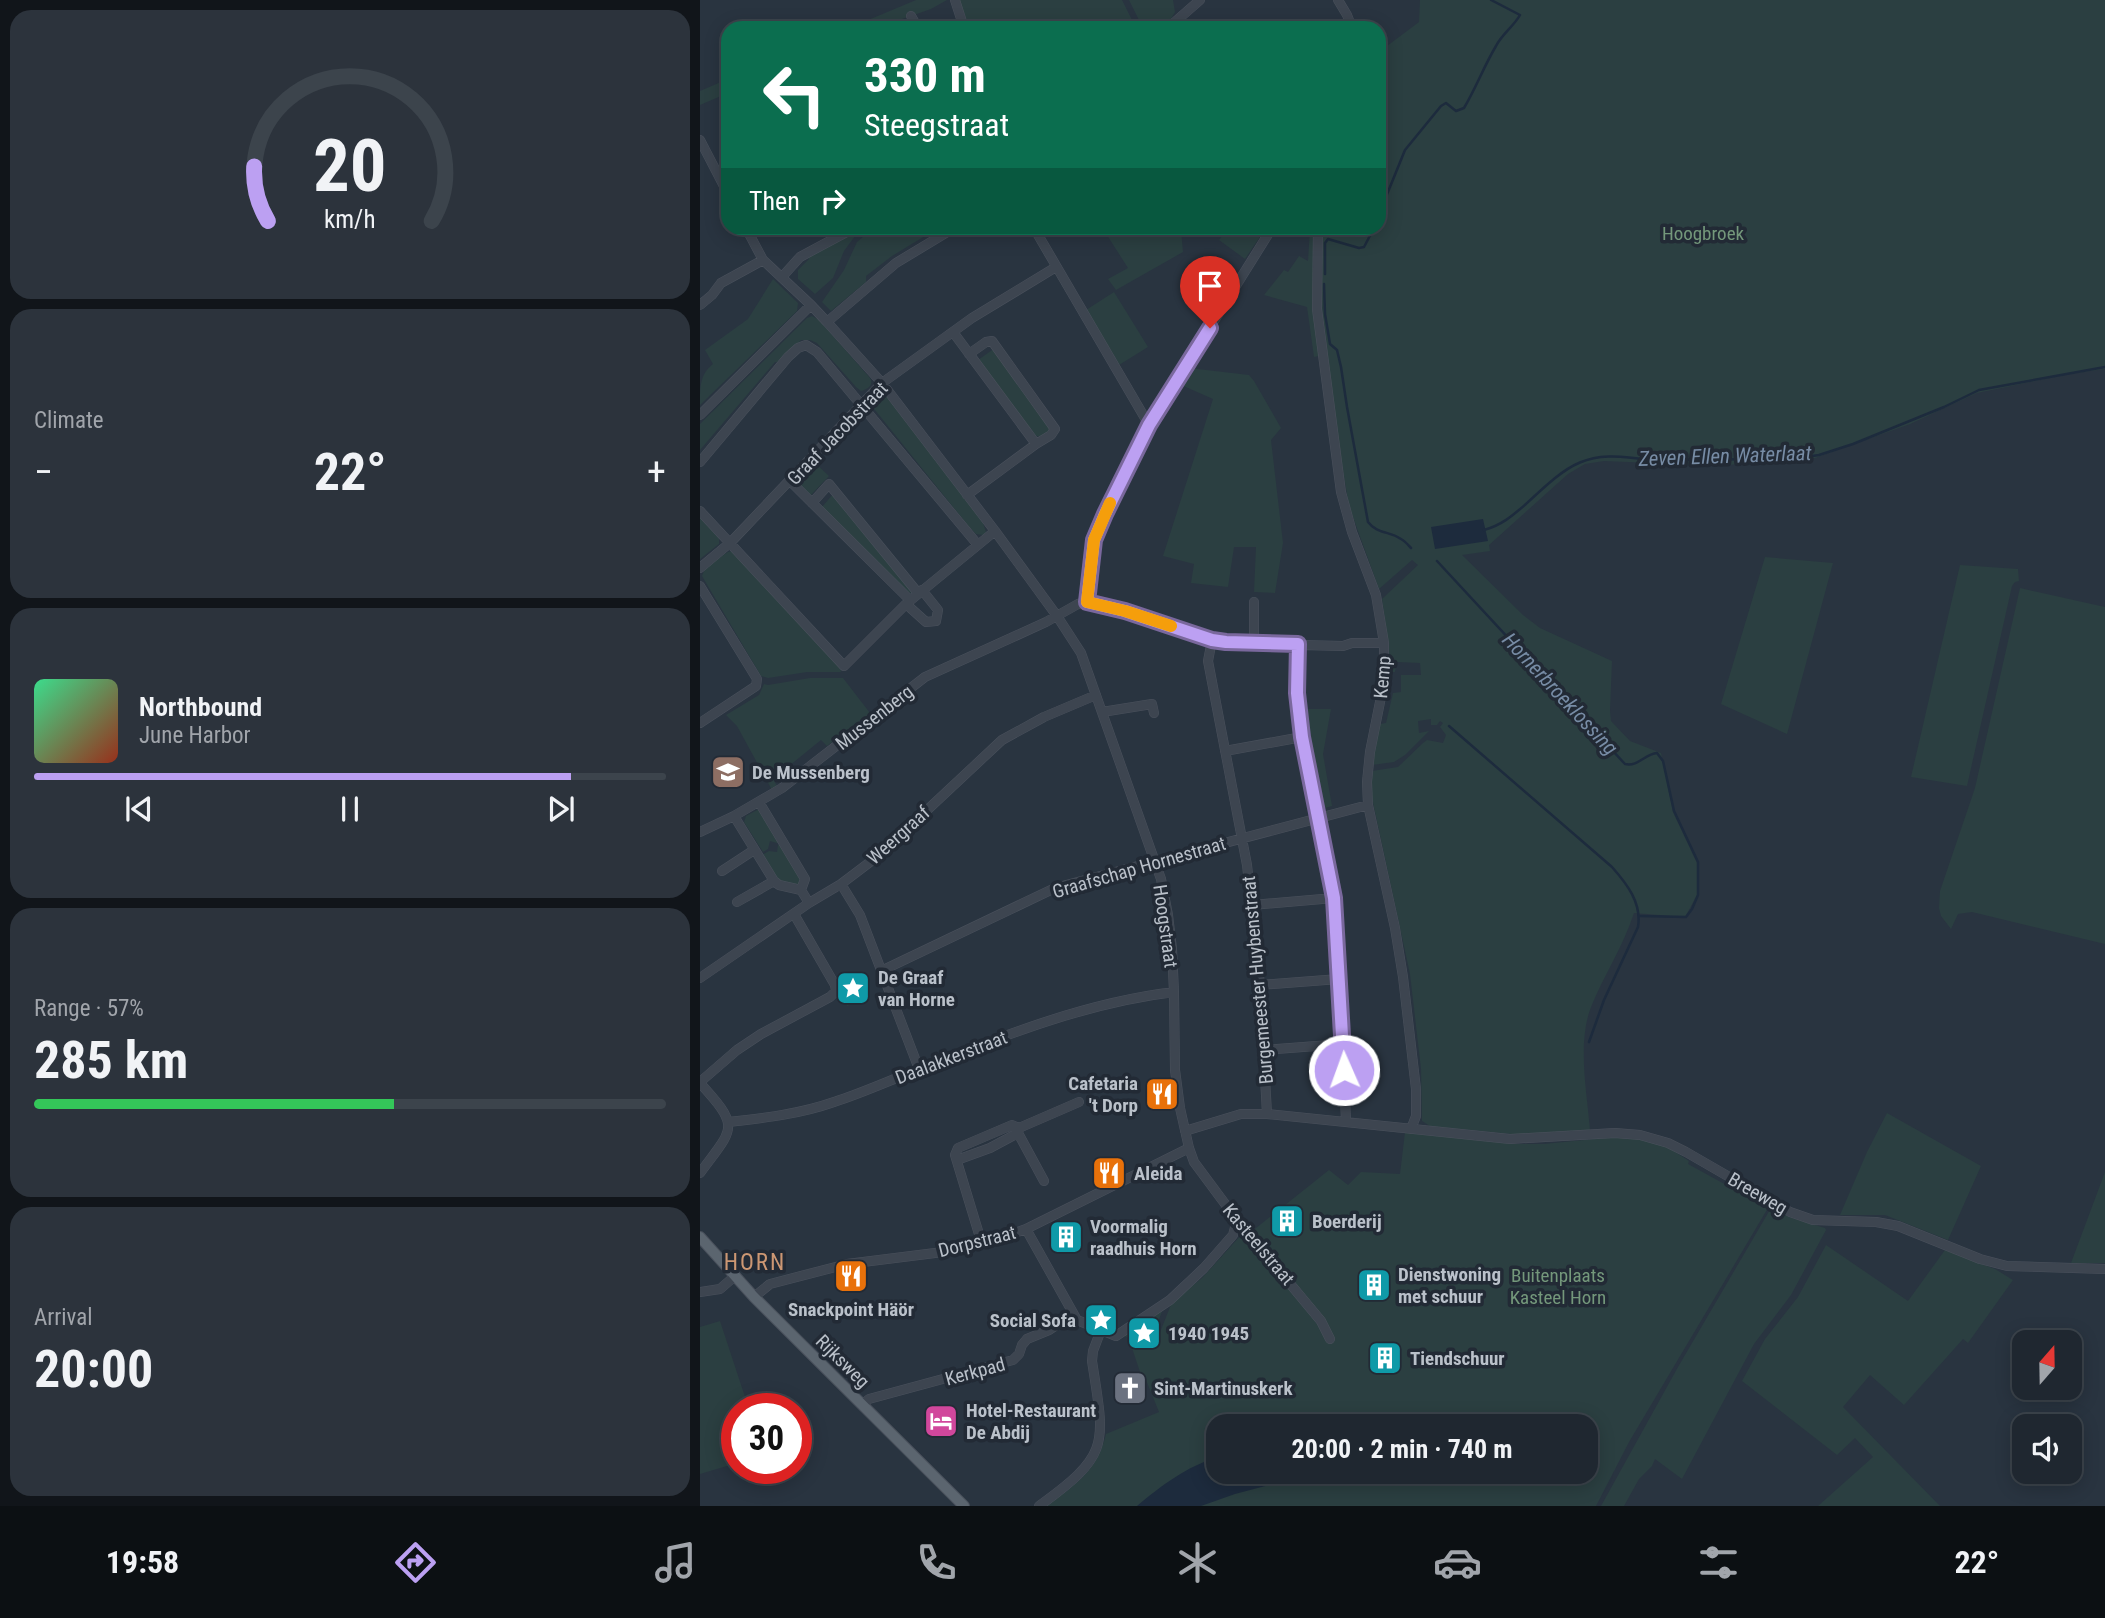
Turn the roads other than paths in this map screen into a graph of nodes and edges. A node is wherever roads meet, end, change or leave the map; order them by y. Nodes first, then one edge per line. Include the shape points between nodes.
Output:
1 (955, 0) edge
2 (1200, 0) edge
3 (1338, 0) edge
4 (911, 16) dead end
5 (914, 21) edge
6 (962, 21) edge
7 (1176, 21) edge
8 (1349, 21) edge
9 (700, 141) edge
10 (721, 177) edge
11 (750, 235) edge
12 (841, 235) edge
13 (942, 235) edge
14 (1038, 235) edge
15 (1268, 235) edge
16 (1318, 235) edge
17 (763, 260) junction
18 (1056, 267) junction
19 (782, 277) junction
20 (700, 305) edge
21 (811, 305) junction
22 (827, 322) junction
23 (953, 332) junction
24 (970, 354) junction
25 (882, 383) junction
26 (861, 403) junction
27 (700, 415) edge
28 (1149, 425) junction
29 (1036, 444) junction
30 (700, 462) edge
31 (790, 481) junction
32 (967, 495) junction
33 (812, 503) junction
34 (700, 510) edge
35 (995, 531) junction
36 (731, 542) junction
37 (978, 545) junction
38 (700, 568) edge
39 (700, 586) edge
40 (920, 591) junction
41 (908, 602) junction
42 (1087, 602) junction
43 (1254, 602) dead end
44 (1057, 616) junction
45 (1212, 640) junction
46 (1254, 642) junction
47 (1384, 643) junction
48 (1298, 644) junction
49 (1096, 695) junction
50 (1102, 712) junction
51 (1154, 713) dead end
52 (700, 723) edge
53 (1302, 737) junction
54 (1225, 751) junction
55 (759, 802) junction
56 (1368, 805) junction
57 (734, 816) junction
58 (1317, 818) junction
59 (700, 832) edge
60 (1241, 838) junction
61 (754, 850) junction
62 (1155, 862) junction
63 (722, 871) dead end
64 (774, 881) junction
65 (841, 884) junction
66 (802, 890) junction
67 (1334, 898) junction
68 (737, 902) dead end
69 (809, 903) junction
70 (1252, 905) junction
71 (794, 914) junction
72 (881, 971) junction
73 (700, 978) edge
74 (1339, 979) junction
75 (1260, 985) junction
76 (1174, 992) junction
77 (1343, 1044) junction
78 (1264, 1050) junction
79 (919, 1069) junction
80 (700, 1084) edge
81 (1079, 1102) dead end
82 (1267, 1114) junction
83 (729, 1122) junction
84 (1346, 1122) junction
85 (1411, 1129) junction
86 (1019, 1130) junction
87 (1185, 1131) junction
88 (1189, 1148) junction
89 (700, 1173) edge
90 (1044, 1181) dead end
91 (1237, 1220) junction
92 (1026, 1229) junction
93 (700, 1237) edge
94 (982, 1244) junction
95 (2105, 1269) edge
96 (735, 1276) junction
97 (700, 1292) edge
98 (754, 1297) junction
99 (1073, 1314) junction
100 (1101, 1330) junction
101 (1330, 1339) dead end
102 (866, 1402) junction
103 (964, 1506) edge
104 (1039, 1506) edge

1 - 6 street
2 - 7 street
3 - 8 street
4 - 5 street
9 - 10 street
11 - 17 street
12 - 19 street via 800,257
13 - 22 street via 896,262
14 - 18 street
15 - 28 street
16 - 47 street, Kemp via 1317,309 1340,492 1376,595
17 - 19 street, Hoogstraat
17 - 20 street via 721,283
18 - 23 street, Graaf Jacobstraat
18 - 28 street
19 - 21 street, Hoogstraat
21 - 22 street, Hoogstraat
21 - 27 street
22 - 25 street, Hoogstraat
23 - 24 street
23 - 25 street, Graaf Jacobstraat
24 - 29 street
24 - 29 street via 986,342 998,346 1055,429
25 - 26 street, Graaf Jacobstraat
25 - 32 street, Hoogstraat
26 - 30 street via 806,345 788,357
26 - 31 street, Graaf Jacobstraat
26 - 37 street
28 - 42 street via 1094,540
29 - 32 street
31 - 33 street
31 - 36 street, Graaf Jacobstraat
32 - 35 street, Hoogstraat
33 - 40 street via 829,484
33 - 41 street
34 - 36 street
35 - 37 street
35 - 44 street, Hoogstraat
36 - 38 street, Graaf Jacobstraat
36 - 41 street via 844,666
37 - 40 street
39 - 52 street via 757,679 756,686
40 - 41 street
40 - 41 street via 938,610 936,621 926,622
42 - 44 street, Mussenberg
42 - 45 street
43 - 46 street
44 - 49 street, Hoogstraat via 1081,653
44 - 55 street, Mussenberg via 925,677
45 - 46 street
45 - 54 street, Burgemeester Huybenstraat via 1208,661
46 - 48 street
47 - 48 street
47 - 56 street, Kemp
48 - 53 street
49 - 50 street, Hoogstraat
49 - 65 street, Weergraaf via 1002,740 878,856
50 - 51 street via 1152,704
50 - 62 street, Hoogstraat
53 - 54 street
53 - 58 street
54 - 60 street, Burgemeester Huybenstraat
55 - 57 street, Mussenberg
55 - 66 street via 805,879
56 - 58 street, Graafschap Hornestraat
56 - 85 street, Kemp via 1403,977 1416,1089
57 - 59 street, Mussenberg
57 - 61 street
58 - 60 street, Graafschap Hornestraat
58 - 67 street
60 - 62 street, Graafschap Hornestraat
60 - 70 street, Burgemeester Huybenstraat
61 - 63 street
61 - 64 street
62 - 72 street, Graafschap Hornestraat via 1055,888
62 - 76 street, Hoogstraat via 1168,915
64 - 66 street
64 - 68 street
65 - 69 street, Weergraaf
65 - 72 street via 860,915
66 - 69 street
67 - 70 street
67 - 74 street
69 - 71 street, Weergraaf
70 - 75 street, Burgemeester Huybenstraat
71 - 73 street, Weergraaf
71 - 80 street via 836,991 761,1034
72 - 79 street
74 - 75 street
74 - 77 street
75 - 78 street, Burgemeester Huybenstraat
76 - 79 street, Daalakkerstraat via 1098,1005 1048,1020
76 - 87 street, Hoogstraat via 1175,1070
77 - 78 street
77 - 84 street
78 - 82 street, Burgemeester Huybenstraat
79 - 83 street, Daalakkerstraat via 834,1102
80 - 83 street
81 - 86 street
82 - 84 street, Breeweg
82 - 87 street, Breeweg via 1241,1114
83 - 89 street via 724,1140
84 - 85 street, Breeweg
85 - 95 street, Breeweg via 1510,1139 1640,1135 1668,1143 1812,1220 1898,1226 2007,1266
86 - 90 street
86 - 94 street via 990,1148 957,1160
87 - 88 street, Hoogstraat
88 - 91 street, Kasteelstraat via 1194,1162
88 - 92 street, Dorpstraat
91 - 100 street via 1233,1235 1170,1300 1116,1336
91 - 101 street, Kasteelstraat via 1321,1321
92 - 94 street, Dorpstraat
92 - 99 street
93 - 96 main road, Rijksweg
94 - 98 street, Dorpstraat via 846,1264 770,1284
96 - 97 street via 720,1290
96 - 98 main road, Rijksweg
98 - 102 main road, Rijksweg
99 - 100 street
99 - 102 street, Kerkpad via 1027,1339 1013,1360
100 - 104 street via 1092,1362 1099,1444 1084,1470
102 - 103 main road, Rijksweg

